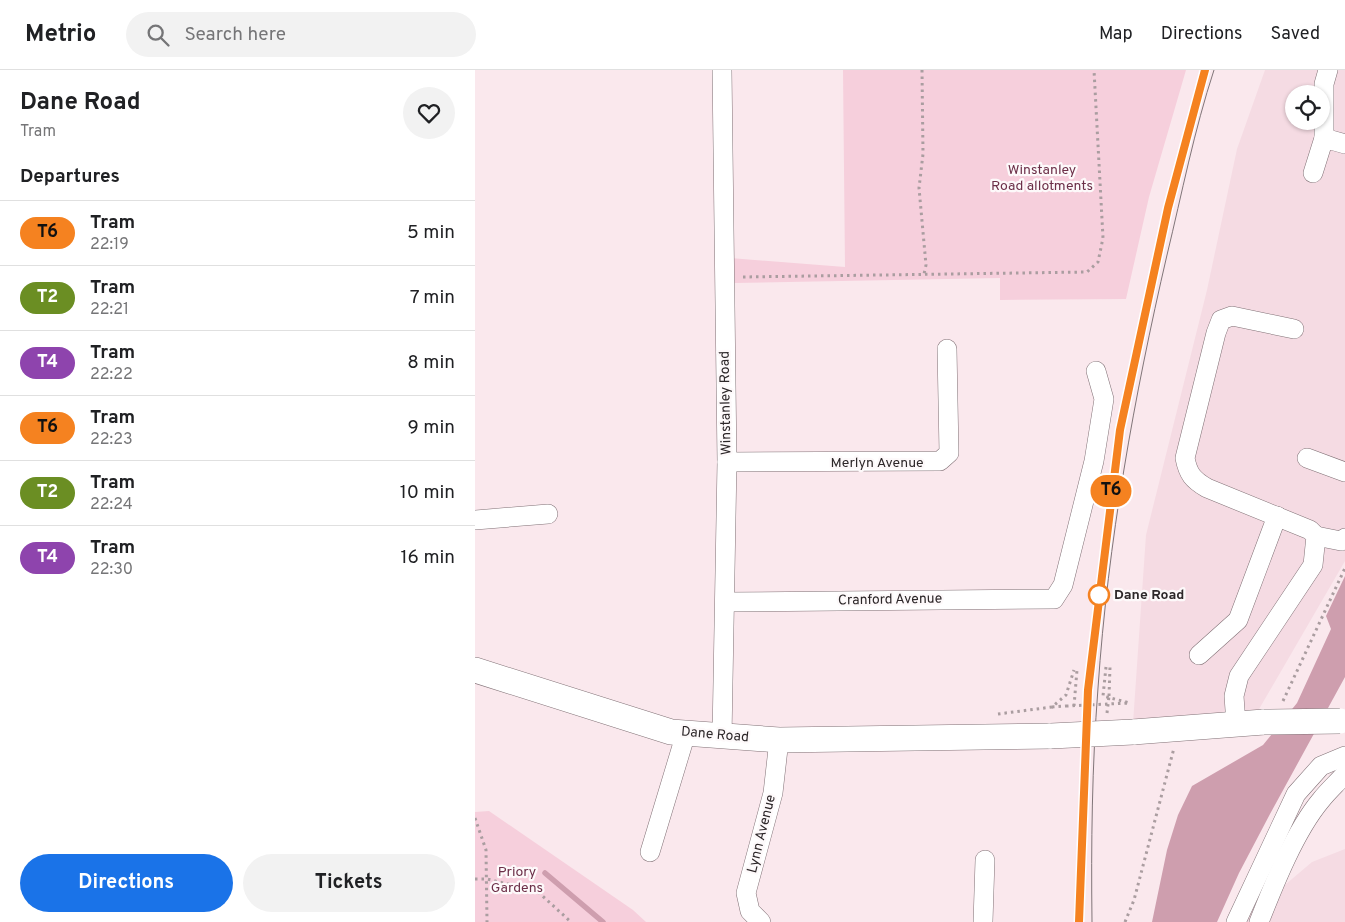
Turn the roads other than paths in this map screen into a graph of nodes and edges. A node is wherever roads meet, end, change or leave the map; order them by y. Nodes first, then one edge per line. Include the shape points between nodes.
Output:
1 (722, 70) edge
2 (1328, 70) edge
3 (1324, 138) junction
4 (1345, 144) edge
5 (1313, 173) dead end
6 (1294, 329) dead end
7 (947, 348) dead end
8 (1096, 371) dead end
9 (1307, 458) dead end
10 (727, 462) junction
11 (1345, 472) edge
12 (548, 514) dead end
13 (1277, 516) junction
14 (475, 520) edge
15 (1316, 536) junction
16 (1345, 538) edge
17 (725, 602) junction
18 (1199, 656) dead end
19 (475, 670) edge
20 (1342, 721) edge
21 (1236, 724) junction
22 (686, 733) junction
23 (722, 737) junction
24 (779, 740) junction
25 (1345, 756) edge
26 (1345, 774) edge
27 (651, 852) dead end
28 (985, 860) dead end
29 (761, 922) edge
30 (983, 922) edge
31 (1236, 922) edge
32 (1259, 922) edge

1 - 10 street, Winstanley Road
2 - 3 street via 1324,91
3 - 4 street
3 - 5 street
6 - 13 street via 1231,316 1221,320 1185,458 1187,471 1195,481
7 - 10 street, Merlyn Avenue via 949,453 940,461
8 - 17 street, Cranford Avenue via 1104,399 1094,461 1063,585 1054,599
9 - 11 street
10 - 17 street, Winstanley Road
12 - 14 street
13 - 15 street via 1310,530
13 - 18 street via 1238,620
15 - 16 street
15 - 21 street via 1313,565 1239,676 1234,696
17 - 23 street, Winstanley Road
19 - 22 main road, Dane Road via 671,732
20 - 21 main road, Dane Road, bridge via 1271,714
21 - 24 main road, Dane Road, bridge via 1051,736
22 - 23 main road, Dane Road
22 - 27 street
23 - 24 main road, Dane Road
24 - 29 street, Lynn Avenue via 773,794 746,893 750,911
25 - 31 street via 1321,766 1296,794
26 - 32 street via 1320,800 1301,831
28 - 30 street

